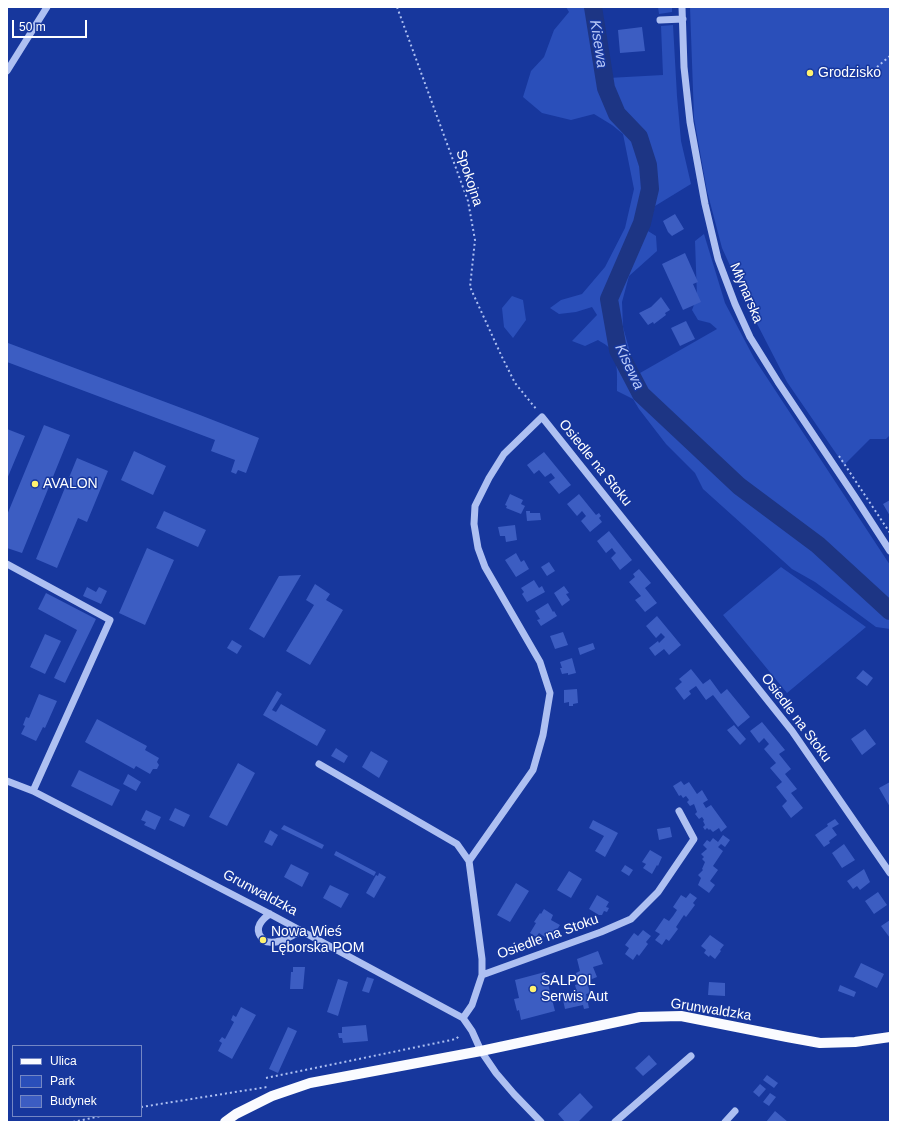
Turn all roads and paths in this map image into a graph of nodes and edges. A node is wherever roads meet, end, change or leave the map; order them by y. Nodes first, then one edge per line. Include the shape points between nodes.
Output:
1 (48, 7) edge
2 (397, 7) edge
3 (682, 7) edge
4 (683, 19) junction
5 (660, 20) dead end
6 (890, 56) edge
7 (877, 67) dead end
8 (7, 71) edge
9 (542, 417) junction
10 (836, 452) dead end
11 (890, 533) edge
12 (890, 552) edge
13 (7, 564) edge
14 (319, 764) dead end
15 (7, 781) edge
16 (33, 791) junction
17 (679, 811) dead end
18 (469, 861) junction
19 (890, 873) edge
20 (270, 914) junction
21 (302, 931) junction
22 (482, 975) junction
23 (463, 1018) junction
24 (459, 1036) dead end
25 (890, 1037) edge
26 (481, 1051) junction
27 (691, 1056) dead end
28 (266, 1078) dead end
29 (267, 1087) dead end
30 (142, 1107) edge
31 (735, 1111) dead end
32 (96, 1117) edge
33 (73, 1122) edge
34 (225, 1122) edge
35 (541, 1122) edge
36 (615, 1122) edge
37 (725, 1122) edge

1 - 8 street
2 - 9 path, Spokojna via 468,201 475,240 470,287 516,383
3 - 4 street, Młynarska
4 - 5 street
4 - 12 street, Młynarska via 688,103 704,196 718,259 735,304 750,337 778,382
6 - 7 path
9 - 18 street, Osiedle na Stoku via 504,454 475,506 474,524 478,548 485,567 540,662 550,693 544,735 533,770
9 - 19 street, Osiedle na Stoku via 792,731
10 - 11 path
13 - 16 street via 110,620
14 - 18 street via 457,844
15 - 16 street, Grunwaldzka
16 - 20 street, Grunwaldzka
17 - 22 street, Osiedle na Stoku via 694,839 658,892 630,919
18 - 22 street
20 - 21 street, Grunwaldzka
20 - 21 street via 259,925 259,935 263,940 276,942
21 - 23 street, Grunwaldzka
22 - 23 street via 472,1005
23 - 26 street
24 - 28 path via 456,1039
25 - 26 main road, Grunwaldzka via 856,1042 820,1043 681,1016 660,1016
26 - 34 main road, Grunwaldzka via 310,1083 272,1096
26 - 35 street via 496,1073
27 - 36 street
29 - 30 path
31 - 37 street
32 - 33 path

